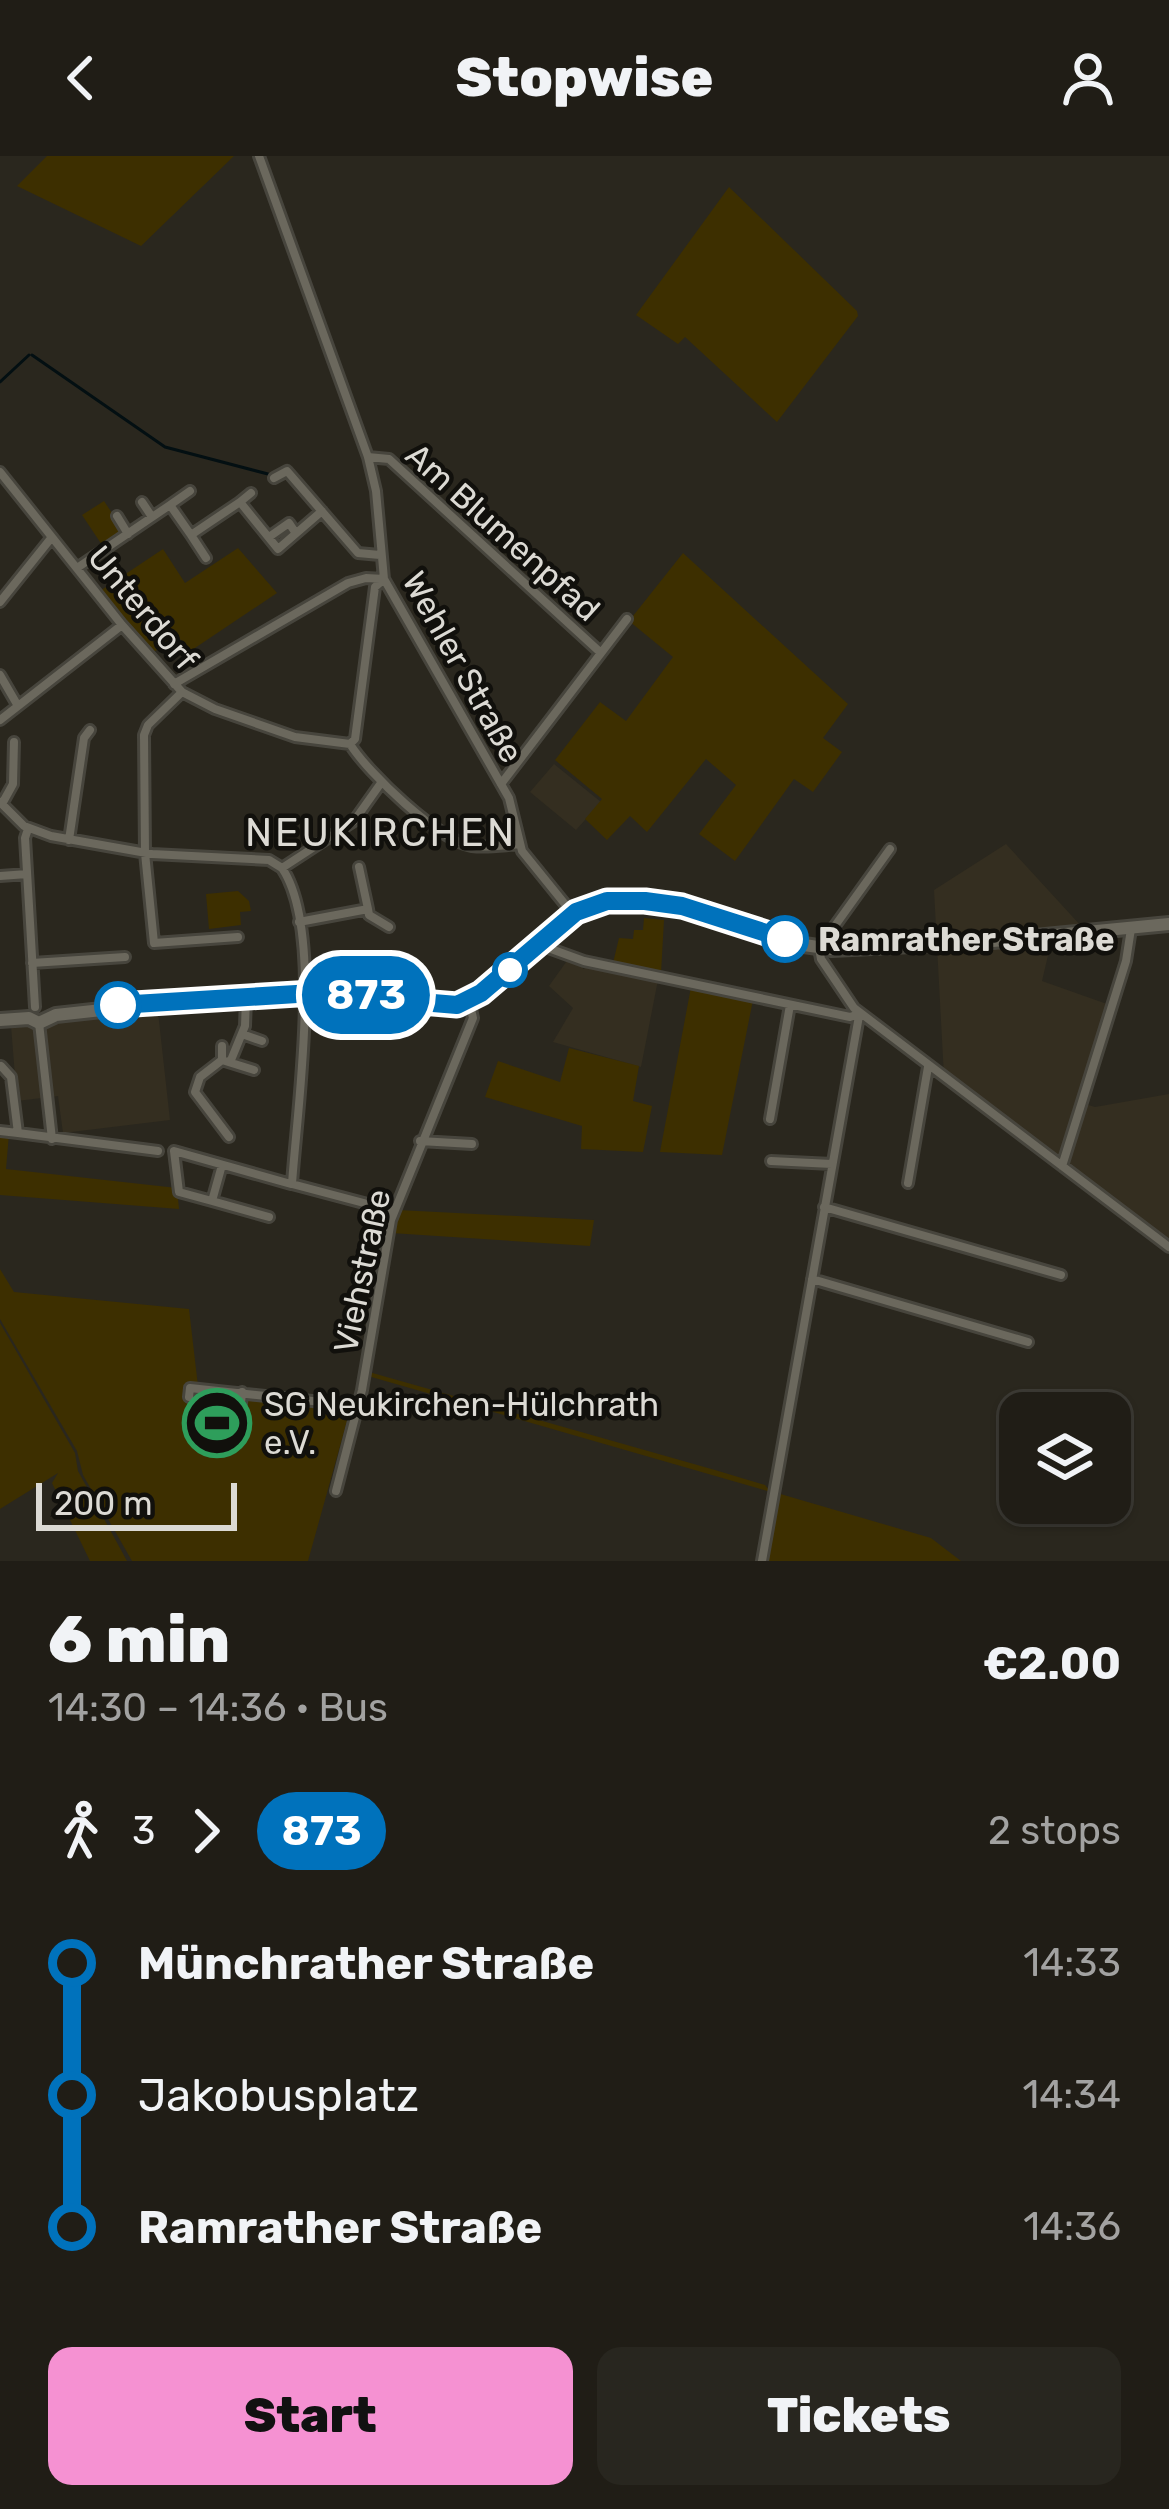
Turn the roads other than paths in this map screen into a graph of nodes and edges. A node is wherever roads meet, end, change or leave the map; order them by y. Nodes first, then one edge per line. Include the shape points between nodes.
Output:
1 (259, 156) edge
2 (368, 457) junction
3 (0, 472) edge
4 (274, 478) dead end
5 (190, 491) dead end
6 (251, 493) dead end
7 (142, 502) dead end
8 (240, 502) junction
9 (170, 505) junction
10 (322, 511) junction
11 (116, 516) dead end
12 (152, 517) junction
13 (295, 532) junction
14 (128, 534) junction
15 (190, 535) junction
16 (269, 537) junction
17 (52, 538) junction
18 (380, 555) junction
19 (206, 558) dead end
20 (77, 568) junction
21 (384, 579) junction
22 (0, 602) edge
23 (627, 619) dead end
24 (122, 625) junction
25 (601, 653) junction
26 (0, 675) edge
27 (178, 688) junction
28 (18, 706) junction
29 (0, 720) edge
30 (90, 730) dead end
31 (14, 742) dead end
32 (350, 744) junction
33 (381, 783) junction
34 (501, 784) junction
35 (1, 803) edge
36 (28, 829) junction
37 (69, 840) junction
38 (520, 844) junction
39 (890, 849) dead end
40 (145, 853) junction
41 (359, 867) dead end
42 (282, 868) junction
43 (27, 874) junction
44 (0, 875) edge
45 (368, 909) junction
46 (573, 914) junction
47 (299, 922) junction
48 (1169, 924) edge
49 (389, 927) dead end
50 (1131, 928) junction
51 (238, 937) dead end
52 (541, 945) junction
53 (819, 948) junction
54 (125, 957) dead end
55 (32, 963) junction
56 (305, 993) junction
57 (246, 997) junction
58 (469, 1000) junction
59 (790, 1005) junction
60 (37, 1014) junction
61 (859, 1014) junction
62 (0, 1017) edge
63 (242, 1034) junction
64 (262, 1041) dead end
65 (222, 1046) dead end
66 (226, 1060) junction
67 (2, 1066) edge
68 (928, 1067) junction
69 (254, 1070) dead end
70 (770, 1119) dead end
71 (0, 1131) edge
72 (18, 1133) junction
73 (229, 1137) dead end
74 (52, 1139) junction
75 (420, 1141) junction
76 (472, 1144) dead end
77 (158, 1151) dead end
78 (771, 1161) dead end
79 (832, 1164) junction
80 (222, 1166) junction
81 (1062, 1166) junction
82 (908, 1183) dead end
83 (292, 1184) junction
84 (212, 1201) junction
85 (824, 1208) junction
86 (394, 1211) junction
87 (269, 1217) dead end
88 (1169, 1247) edge
89 (1061, 1275) dead end
90 (812, 1279) junction
91 (1028, 1342) dead end
92 (242, 1392) junction
93 (189, 1397) dead end
94 (359, 1406) junction
95 (238, 1427) dead end
96 (336, 1491) dead end
97 (762, 1561) edge

1 - 2 street, Wehler Straße
2 - 18 street, Wehler Straße
2 - 25 street, Am Blumenpfad via 388,459
3 - 17 street, Unterdorf
4 - 10 street via 287,471
5 - 9 street
6 - 8 street
7 - 12 street
8 - 15 street
8 - 16 street
9 - 12 street
9 - 15 street
10 - 13 street
10 - 18 street via 360,554
11 - 14 street
12 - 14 street
13 - 16 street via 289,523
13 - 16 street via 278,550
14 - 20 street
15 - 19 street
17 - 20 street, Unterdorf
17 - 22 street
18 - 21 street, Wehler Straße
20 - 24 street, Unterdorf
21 - 27 street via 351,581
21 - 32 street via 375,586
21 - 34 street, Wehler Straße
23 - 25 street
24 - 27 street, Unterdorf
24 - 28 street
25 - 34 street
26 - 28 street
27 - 32 street, Unterdorf via 296,737
27 - 40 street via 144,732
28 - 29 street
30 - 37 street
31 - 35 street via 13,784
32 - 33 street
33 - 38 street via 463,843
33 - 42 street via 354,821
34 - 38 street, Wehler Straße
35 - 36 street
36 - 37 street
36 - 43 street
37 - 40 street
38 - 46 street
39 - 53 street
40 - 42 street via 267,860
40 - 51 street via 154,943
41 - 45 street
42 - 47 street
43 - 44 street
43 - 55 street
45 - 47 street
45 - 49 street
46 - 52 street
46 - 53 street via 607,901 657,902
47 - 56 street
48 - 50 street
50 - 53 street
50 - 81 street
52 - 58 street
52 - 59 street
53 - 61 street
54 - 55 street
55 - 60 street
56 - 57 street
56 - 58 street via 442,1006
56 - 83 street
57 - 60 street
57 - 63 street
58 - 75 street, Viehstraße via 473,1018
59 - 61 street
59 - 70 street
60 - 62 street
60 - 74 street
61 - 68 street
61 - 79 street
63 - 64 street
63 - 66 street
65 - 66 street
66 - 69 street
66 - 73 street via 200,1077 195,1092
67 - 72 street
68 - 81 street
68 - 82 street
71 - 72 street
72 - 74 street
74 - 77 street
75 - 76 street
75 - 86 street, Viehstraße
78 - 79 street
79 - 85 street
80 - 83 street
80 - 84 street
80 - 84 street via 174,1151 179,1192
81 - 88 street
83 - 86 street
84 - 87 street
85 - 89 street
85 - 90 street
86 - 94 street, Viehstraße
90 - 91 street
90 - 97 street
92 - 93 street via 190,1388
92 - 94 street
92 - 95 street
94 - 96 street, Viehstraße

